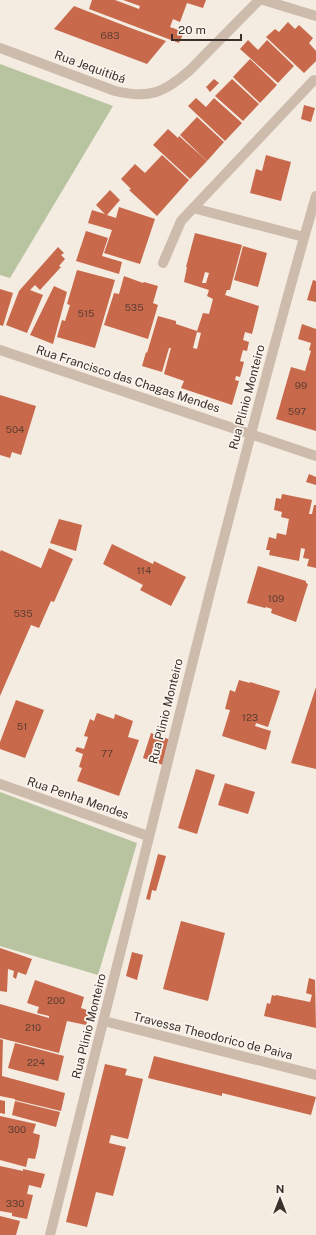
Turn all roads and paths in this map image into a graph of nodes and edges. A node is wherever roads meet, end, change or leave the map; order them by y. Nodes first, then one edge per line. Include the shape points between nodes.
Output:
1 (260, 0) edge
2 (263, 0) edge
3 (316, 16) edge
4 (0, 48) edge
5 (314, 80) dead end
6 (316, 196) edge
7 (193, 208) junction
8 (304, 237) junction
9 (163, 263) dead end
10 (0, 350) edge
11 (250, 433) junction
12 (316, 456) edge
13 (0, 784) edge
14 (148, 836) junction
15 (104, 1021) junction
16 (316, 1075) edge
17 (50, 1235) edge

1 - 4 street, Rua Jequitibá via 190,70 158,93 143,95 115,91
2 - 3 street
5 - 7 street
6 - 8 street, Rua Plinio Monteiro
7 - 8 street
7 - 9 street via 181,221
8 - 11 street, Rua Plinio Monteiro
10 - 11 street, Rua Francisco das Chagas Mendes
11 - 12 street, Rua Francisco das Chagas Mendes
11 - 14 street, Rua Plinio Monteiro
13 - 14 street, Rua Penha Mendes
14 - 15 street, Rua Plinio Monteiro
15 - 16 street, Travessa Theodorico de Paiva
15 - 17 street, Rua Plinio Monteiro

